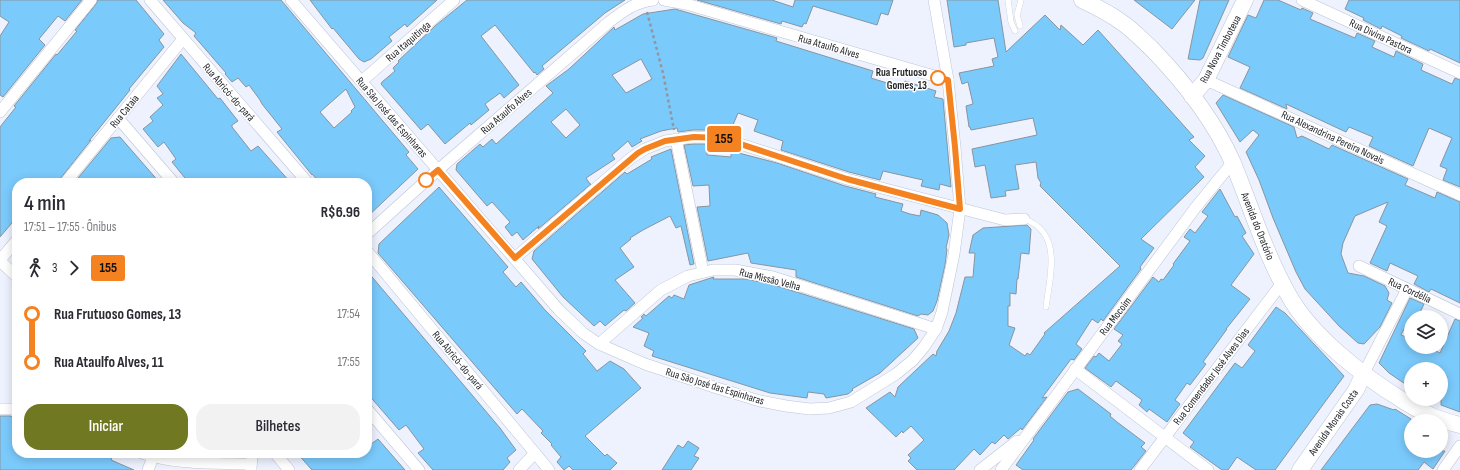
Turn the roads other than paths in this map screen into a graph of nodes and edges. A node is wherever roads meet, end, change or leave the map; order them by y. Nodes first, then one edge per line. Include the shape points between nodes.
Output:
1 (90, 0) edge
2 (150, 0) edge
3 (291, 0) edge
4 (454, 0) edge
5 (649, 0) edge
6 (664, 0) edge
7 (934, 0) edge
8 (1008, 0) edge
9 (1021, 0) edge
10 (1082, 0) edge
11 (1245, 0) edge
12 (1302, 0) edge
13 (1020, 26) dead end
14 (1014, 31) dead end
15 (183, 40) junction
16 (1460, 73) edge
17 (948, 80) junction
18 (1206, 80) junction
19 (362, 81) junction
20 (1192, 96) junction
21 (0, 112) edge
22 (118, 118) junction
23 (676, 139) junction
24 (1232, 163) junction
25 (438, 170) junction
26 (69, 178) edge
27 (170, 178) edge
28 (304, 178) edge
29 (1460, 195) edge
30 (960, 209) junction
31 (1024, 218) joint
32 (372, 229) edge
33 (12, 246) edge
34 (372, 257) edge
35 (515, 258) junction
36 (0, 261) edge
37 (1360, 266) dead end
38 (12, 272) edge
39 (703, 272) junction
40 (1282, 283) junction
41 (1407, 289) junction
42 (1046, 307) dead end
43 (1460, 314) edge
44 (936, 329) junction
45 (599, 344) junction
46 (1075, 370) junction
47 (1364, 373) junction
48 (12, 408) edge
49 (0, 409) edge
50 (372, 415) edge
51 (1460, 425) edge
52 (1029, 432) junction
53 (1164, 437) junction
54 (1460, 446) edge
55 (535, 453) junction
56 (153, 458) edge
57 (161, 458) edge
58 (279, 458) edge
59 (251, 462) edge
60 (148, 470) edge
61 (289, 470) edge
62 (419, 470) edge
63 (519, 470) edge
64 (549, 470) edge
65 (980, 470) edge
66 (1001, 470) edge
67 (1140, 470) edge
68 (1208, 470) edge
69 (1300, 470) edge
70 (1443, 470) edge

1 - 21 street
2 - 15 street, Rua Abricó-do-pará
3 - 19 street, Rua São José das Espinharas
4 - 19 street, Rua Itaquitinga
5 - 25 street, Rua Ataulfo Alves via 625,10 609,22
6 - 17 street, Rua Ataulfo Alves via 686,4
7 - 17 street, Rua São José das Espinharas
8 - 14 lane
9 - 13 lane via 1017,15
10 - 20 main road, Avenida do Oratório via 1125,24 1172,70
11 - 18 main road, Rua Nova Timboteua
12 - 16 street, Rua Divina Pastora
15 - 22 street, Rua Cataia
15 - 28 street, Rua Abricó-do-pará
17 - 30 street, Rua São José das Espinharas
18 - 20 main road, Rua Nova Timboteua
18 - 29 street, Rua Alexandrina Pereira Novais
19 - 25 street, Rua São José das Espinharas
20 - 24 main road, Avenida do Oratório via 1212,124
22 - 26 street, Rua Cataia
22 - 27 street
23 - 30 street via 722,138 847,179
23 - 35 street via 645,149 631,158
23 - 39 street
24 - 40 main road, Avenida do Oratório
24 - 46 street, Rua Mocoim via 1196,207
25 - 32 street, Rua Ataulfo Alves
25 - 35 street, Rua São José das Espinharas
30 - 31 street via 1005,220
30 - 44 street, Rua São José das Espinharas via 954,254
31 - 42 lane via 1032,221 1047,237 1052,260
33 - 36 street
34 - 55 street, Rua Abricó-do-pará
35 - 45 street, Rua São José das Espinharas via 558,309 583,333
36 - 38 street
37 - 41 street, Rua Cordélia
39 - 44 street, Rua Missão Velha via 736,270 773,277
39 - 45 street, Rua Missão Velha via 688,276 661,290
40 - 47 main road, Avenida do Oratório via 1300,314 1321,337
40 - 53 street, Rua Comendador José Alves Dias
41 - 43 street, Rua Cordélia
41 - 47 street
44 - 45 street, Rua São José das Espinharas via 913,360 896,374 851,402 828,408 810,409 760,401 717,388 646,364
46 - 52 street, Rua Mocoim
46 - 53 street
47 - 51 main road, Avenida do Oratório via 1422,412
47 - 69 main road, Avenida Morais Costa via 1356,390
48 - 49 street
50 - 62 street
52 - 65 street
52 - 66 street, Rua Mocoim
53 - 67 street, Rua Comendador José Alves Dias
53 - 68 street
54 - 70 street
55 - 63 street
55 - 64 street, Rua Abricó-do-pará
56 - 60 street
57 - 59 street via 200,463
58 - 61 street

